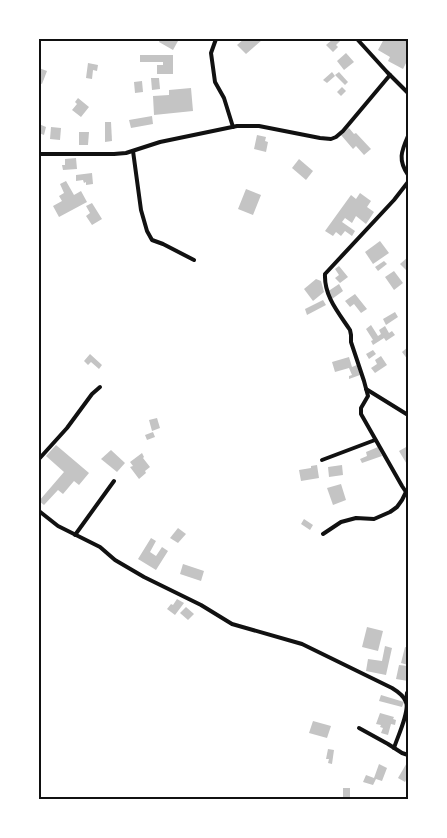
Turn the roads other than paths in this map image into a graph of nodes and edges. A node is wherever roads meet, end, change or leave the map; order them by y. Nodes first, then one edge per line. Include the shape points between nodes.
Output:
1 (216, 39) edge
2 (357, 39) edge
3 (390, 75) junction
4 (408, 93) edge
5 (232, 127) junction
6 (408, 136) edge
7 (133, 151) junction
8 (39, 154) edge
9 (408, 175) edge
10 (408, 182) edge
11 (194, 260) dead end
12 (100, 387) dead end
13 (366, 389) junction
14 (408, 415) edge
15 (375, 440) junction
16 (39, 459) edge
17 (322, 460) dead end
18 (114, 482) dead end
19 (407, 492) edge
20 (39, 511) edge
21 (323, 534) dead end
22 (75, 535) junction
23 (408, 692) edge
24 (406, 702) junction
25 (359, 728) dead end
26 (394, 748) junction
27 (408, 755) edge

1 - 5 street via 211,53 215,82 224,98
2 - 3 street
3 - 4 street
3 - 5 street via 343,131 331,139 259,126
5 - 7 street
6 - 9 street via 401,156
7 - 8 street
7 - 11 street via 141,210 152,240
10 - 13 street via 325,274 329,299 350,330
12 - 16 street
13 - 14 street
13 - 15 street via 368,396 361,414
15 - 17 street
15 - 19 street
18 - 22 street
19 - 21 street via 390,512 374,519 356,518 341,522
20 - 22 street
22 - 24 street via 144,577 232,624 302,644 392,688
23 - 24 street
24 - 26 street via 408,709
25 - 26 street
26 - 27 street

